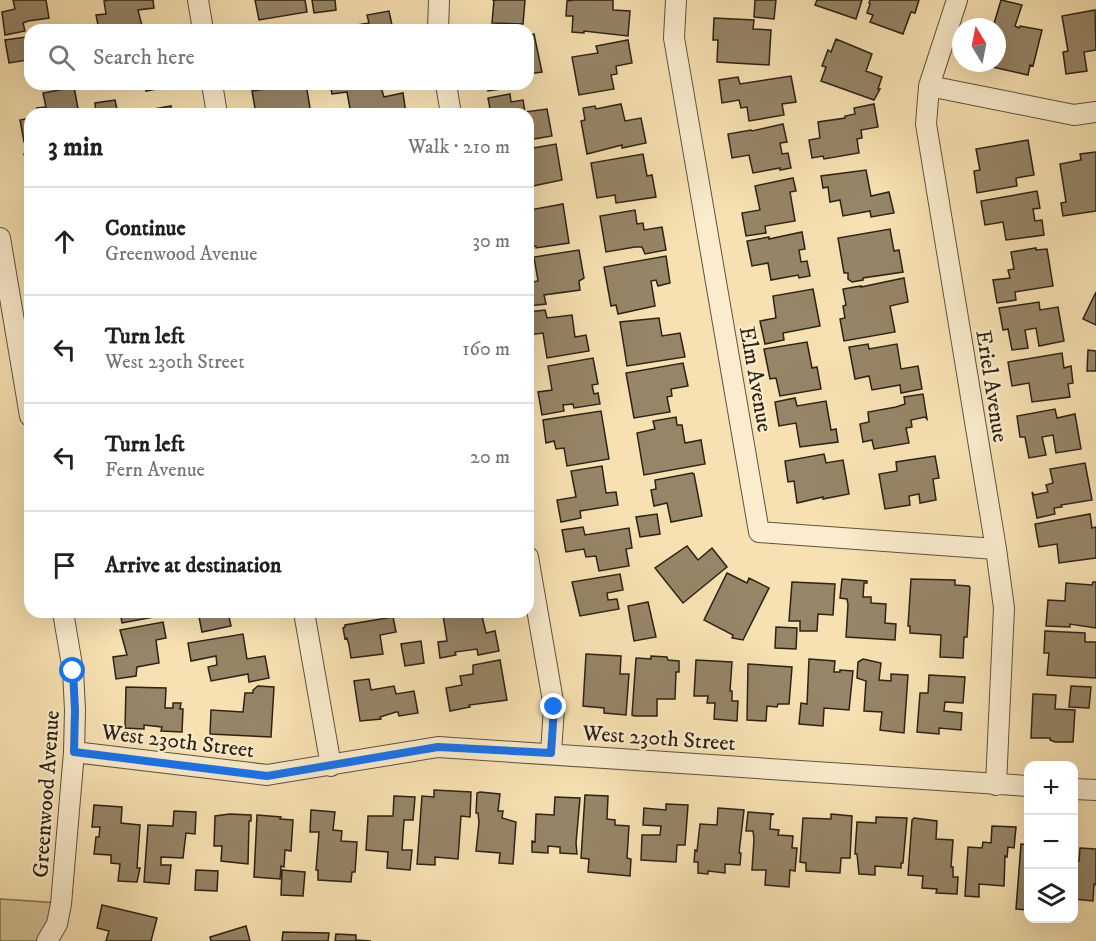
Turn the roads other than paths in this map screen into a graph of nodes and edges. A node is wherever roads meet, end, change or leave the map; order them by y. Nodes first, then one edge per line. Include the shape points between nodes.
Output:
1 (198, 0) edge
2 (439, 0) edge
3 (676, 0) edge
4 (957, 0) edge
5 (202, 24) edge
6 (438, 24) edge
7 (928, 86) junction
8 (213, 90) edge
9 (447, 90) edge
10 (217, 108) edge
11 (450, 108) edge
12 (1096, 112) edge
13 (0, 238) edge
14 (2, 263) edge
15 (24, 383) edge
16 (996, 549) junction
17 (534, 592) edge
18 (64, 618) edge
19 (305, 618) edge
20 (74, 752) junction
21 (551, 753) junction
22 (331, 766) junction
23 (996, 785) junction
24 (1024, 786) edge
25 (1078, 789) edge
26 (1096, 790) edge
27 (47, 941) edge

1 - 5 street
2 - 6 street
3 - 16 street, Elm Avenue via 674,38 759,532
4 - 7 street, Eriel Avenue
7 - 12 street via 1074,116
7 - 16 street, Eriel Avenue via 926,124
8 - 10 street
9 - 11 street
13 - 14 street
14 - 15 street
16 - 23 street, Eriel Avenue via 1004,608
17 - 21 street via 554,707
18 - 20 street, Greenwood Avenue via 73,671
19 - 22 street
20 - 22 street, West 230th Street via 267,776
20 - 27 street, Greenwood Avenue via 61,904 57,924
21 - 22 street, West 230th Street via 438,747
21 - 23 street, West 230th Street
23 - 24 street, West 230th Street
25 - 26 street

